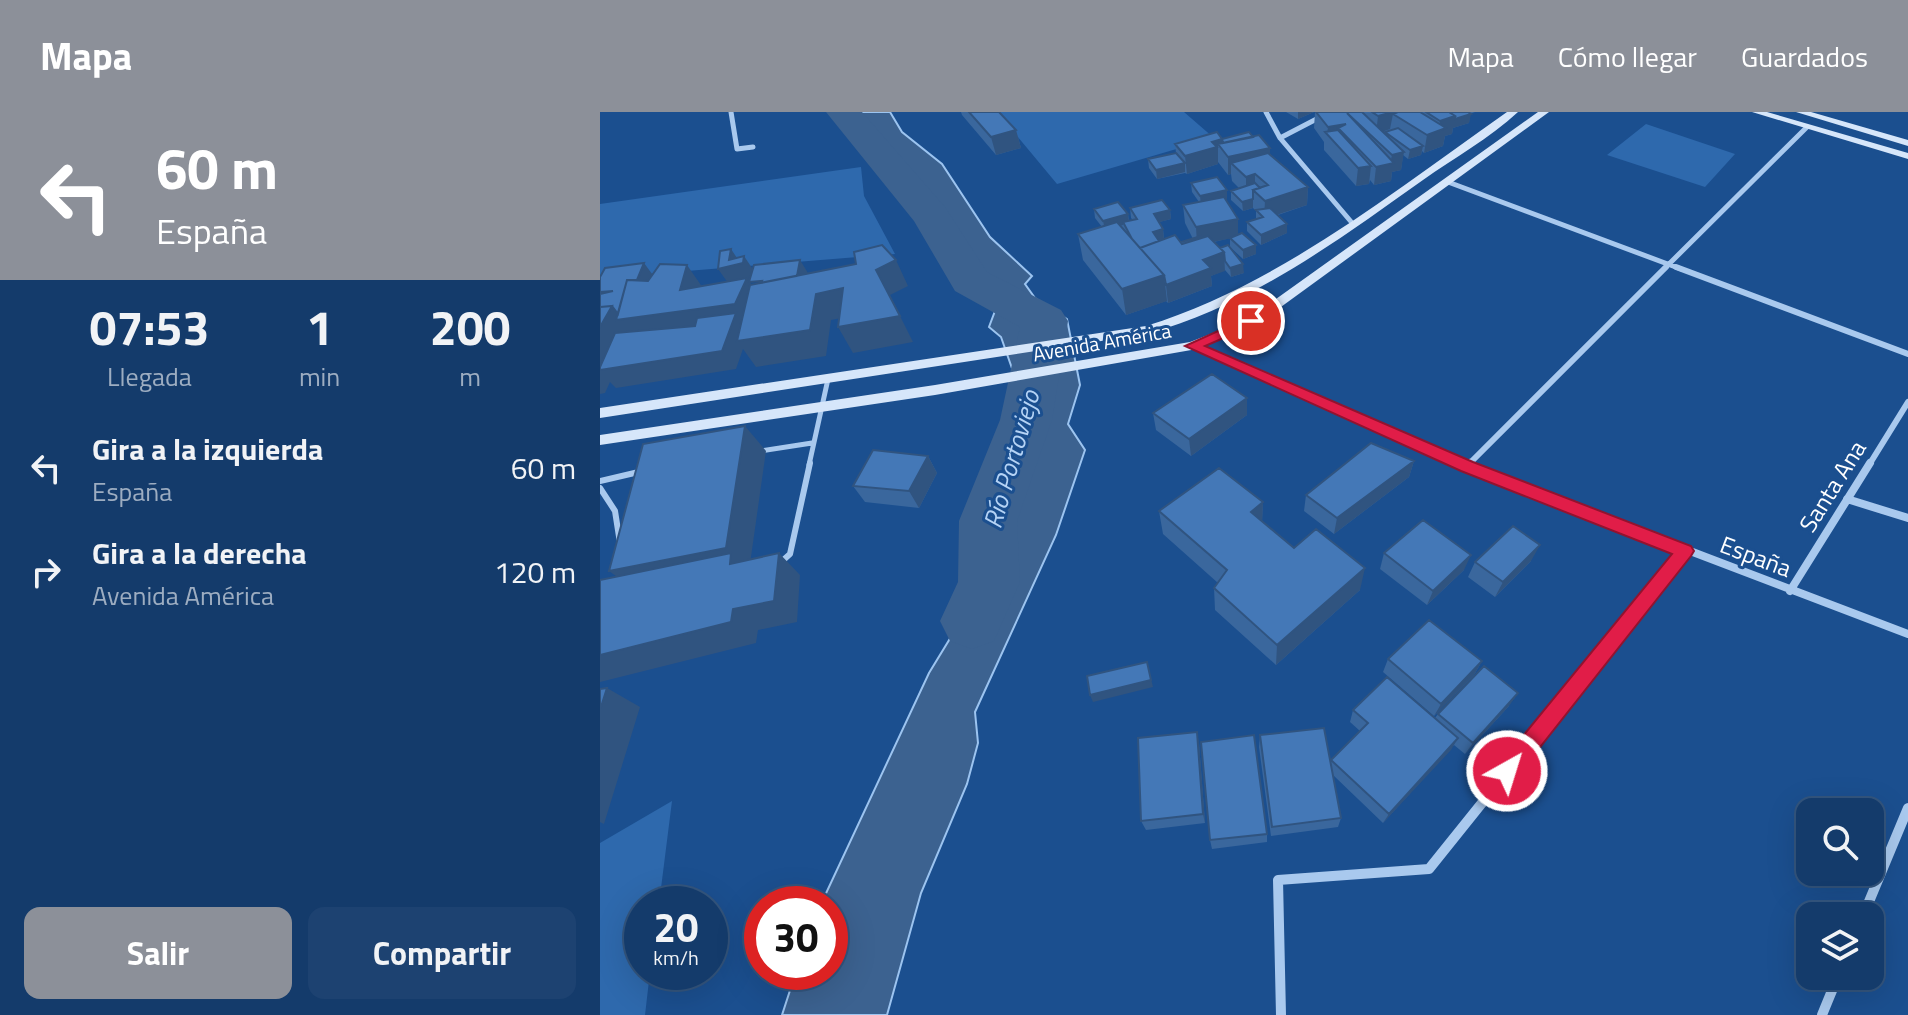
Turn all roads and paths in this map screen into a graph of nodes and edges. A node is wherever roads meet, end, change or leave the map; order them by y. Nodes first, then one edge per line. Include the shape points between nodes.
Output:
1 (731, 112) edge
2 (1266, 112) edge
3 (1330, 112) edge
4 (1513, 112) edge
5 (1544, 112) edge
6 (1757, 112) edge
7 (1801, 112) edge
8 (1807, 127) junction
9 (1280, 138) junction
10 (1908, 143) edge
11 (753, 147) dead end
12 (1908, 156) edge
13 (1448, 182) junction
14 (1353, 224) junction
15 (1668, 265) junction
16 (1192, 346) junction
17 (1908, 354) edge
18 (828, 379) junction
19 (1908, 402) edge
20 (821, 407) junction
21 (600, 413) edge
22 (600, 440) edge
23 (812, 443) junction
24 (749, 453) dead end
25 (1467, 466) junction
26 (655, 469) edge
27 (600, 481) edge
28 (600, 488) edge
29 (1847, 499) junction
30 (1908, 518) edge
31 (1685, 551) junction
32 (621, 558) edge
33 (765, 570) edge
34 (1790, 591) junction
35 (1908, 634) edge
36 (1908, 808) edge
37 (1869, 902) edge
38 (1832, 990) edge
39 (1281, 1015) edge
40 (1822, 1015) edge

1 - 11 street via 737,149
2 - 9 street
3 - 9 street
4 - 14 street, Avenida América
5 - 13 street, Avenida América
6 - 8 street
7 - 10 street
8 - 12 street
8 - 15 street
9 - 14 street
13 - 15 street
13 - 16 street, Avenida América via 1270,309
14 - 18 street, Avenida América via 1296,264 1193,317 1147,330
15 - 17 street
15 - 25 street
16 - 20 street, Avenida América
16 - 25 street, España
18 - 20 lane
18 - 21 street, Avenida América
19 - 29 street, Santa Ana
20 - 22 street, Avenida América
20 - 23 lane
23 - 24 lane
23 - 33 lane via 790,554
25 - 31 street, España
26 - 27 lane
28 - 32 lane via 615,511
29 - 30 street
29 - 34 street, Santa Ana
31 - 34 street, España
31 - 39 street via 1429,869 1278,880
34 - 35 street, España
36 - 37 street
38 - 40 street

